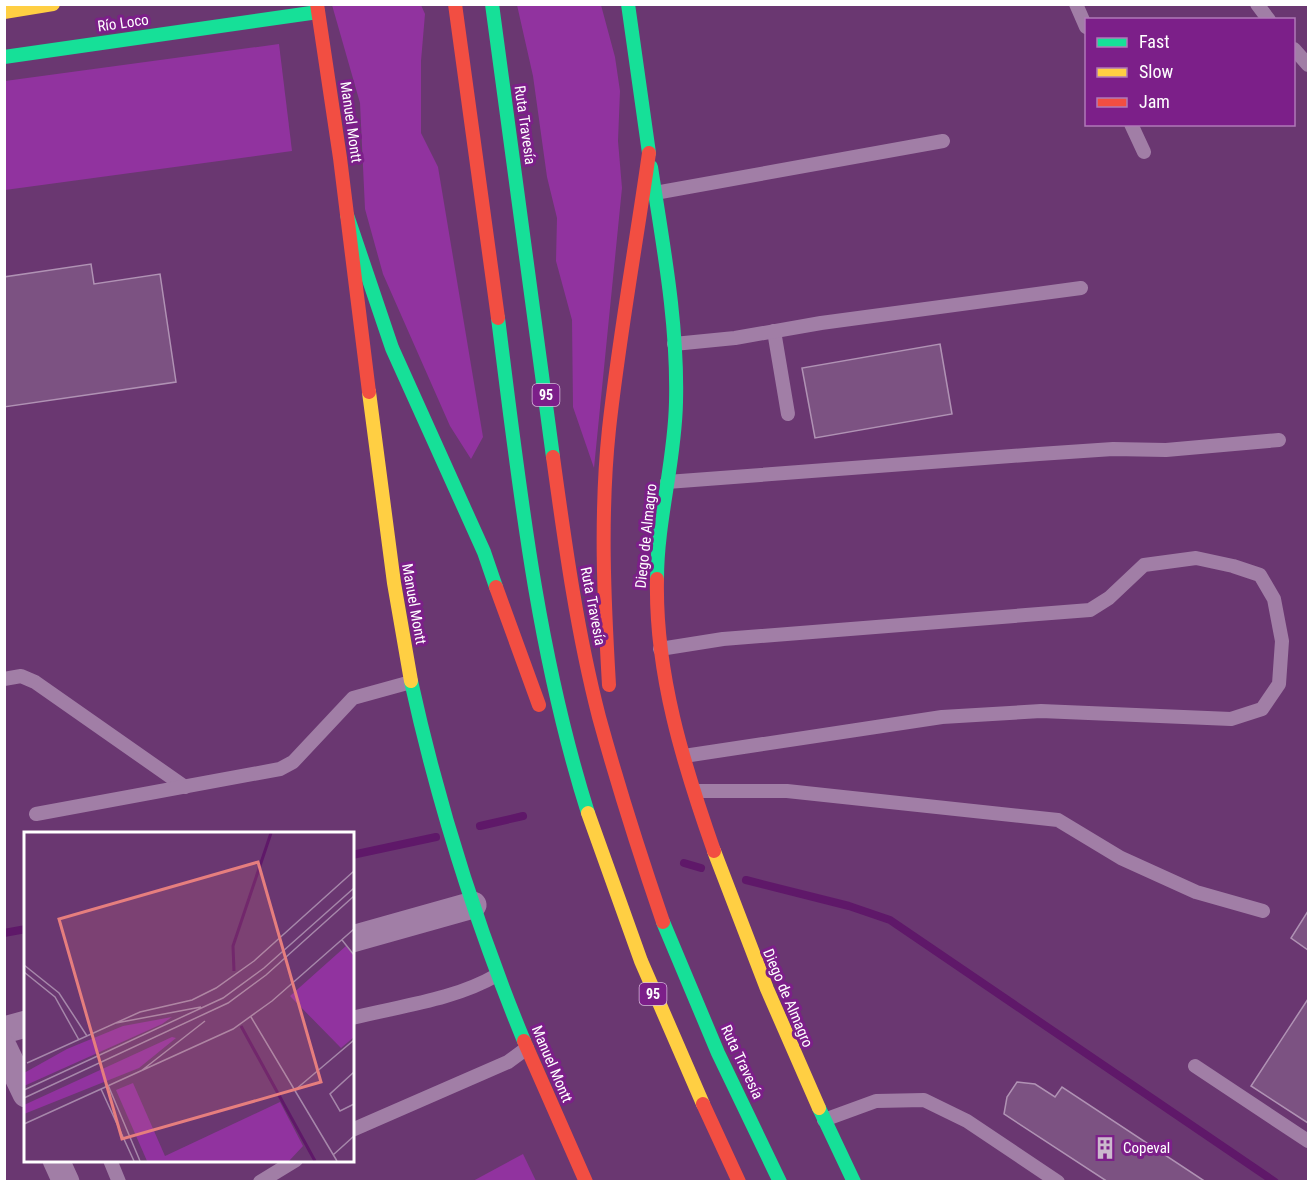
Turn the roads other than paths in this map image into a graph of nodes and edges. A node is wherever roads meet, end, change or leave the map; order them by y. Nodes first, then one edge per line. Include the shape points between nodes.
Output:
1 (53, 4) edge
2 (455, 4) edge
3 (492, 4) edge
4 (628, 4) edge
5 (1076, 4) edge
6 (1257, 4) edge
7 (318, 8) edge
8 (4, 12) edge
9 (1268, 18) edge
10 (1085, 25) edge
11 (1295, 51) edge
12 (4, 57) edge
13 (1308, 65) edge
14 (1132, 126) edge
15 (943, 141) dead end
16 (1144, 152) dead end
17 (649, 153) junction
18 (655, 193) junction
19 (347, 215) junction
20 (1081, 288) dead end
21 (774, 331) junction
22 (674, 344) junction
23 (788, 414) dead end
24 (1279, 440) dead end
25 (667, 482) junction
26 (660, 649) junction
27 (4, 679) edge
28 (411, 682) junction
29 (543, 716) dead end
30 (551, 735) dead end
31 (683, 756) junction
32 (618, 783) junction
33 (185, 787) junction
34 (695, 791) junction
35 (583, 800) junction
36 (36, 814) dead end
37 (473, 905) junction
38 (1263, 912) dead end
39 (354, 938) edge
40 (497, 975) junction
41 (354, 1018) edge
42 (24, 1025) edge
43 (4, 1030) edge
44 (4, 1048) edge
45 (527, 1048) junction
46 (1195, 1066) dead end
47 (24, 1090) edge
48 (824, 1120) junction
49 (354, 1129) edge
50 (1308, 1141) edge
51 (56, 1162) edge
52 (110, 1162) edge
53 (294, 1162) edge
54 (66, 1182) edge
55 (119, 1182) edge
56 (260, 1182) edge
57 (586, 1182) edge
58 (739, 1182) edge
59 (780, 1182) edge
60 (854, 1182) edge
61 (1058, 1182) edge

1 - 8 main road
2 - 35 main road, 95 via 472,110 523,525 548,660
3 - 32 main road, Ruta Travesía / 95 via 569,572
4 - 17 main road, Diego de Almagro
5 - 10 lane
6 - 9 lane
7 - 12 main road, Río Loco
7 - 19 main road, Manuel Montt
11 - 13 lane
14 - 16 lane
15 - 18 lane
17 - 18 main road, Diego de Almagro
17 - 32 main road via 609,429 605,483 607,657
18 - 22 main road, Diego de Almagro
19 - 28 main road, Manuel Montt via 389,553
19 - 29 main road via 388,338 484,552
20 - 21 lane
21 - 22 lane
21 - 23 lane
22 - 25 main road, Diego de Almagro via 676,405
24 - 25 lane
25 - 26 main road, Diego de Almagro via 657,565
26 - 31 main road, Diego de Almagro
26 - 31 lane via 723,639 1090,610 1144,565 1196,558 1260,575 1274,599 1282,641 1279,684 1262,709 1231,719 1041,711 942,717
27 - 33 lane via 21,676 35,682
28 - 33 lane via 353,698 293,762 280,769
28 - 37 main road, Manuel Montt via 436,785
30 - 35 main road
31 - 34 main road, Diego de Almagro
32 - 59 main road, Ruta Travesía / 95 via 639,853 689,988
33 - 36 lane
34 - 38 lane via 787,791 1059,820 1121,858 1196,892
34 - 48 main road, Diego de Almagro via 754,963
35 - 58 main road, 95 via 647,982
37 - 39 street
37 - 40 main road, Manuel Montt
40 - 41 lane via 479,986
40 - 45 main road, Manuel Montt
42 - 43 street
44 - 47 street
45 - 49 lane via 508,1062
45 - 57 main road, Manuel Montt
46 - 50 lane
48 - 60 main road, Diego de Almagro
48 - 61 lane via 876,1101 924,1100 967,1121
51 - 54 street
52 - 55 lane
53 - 56 lane

